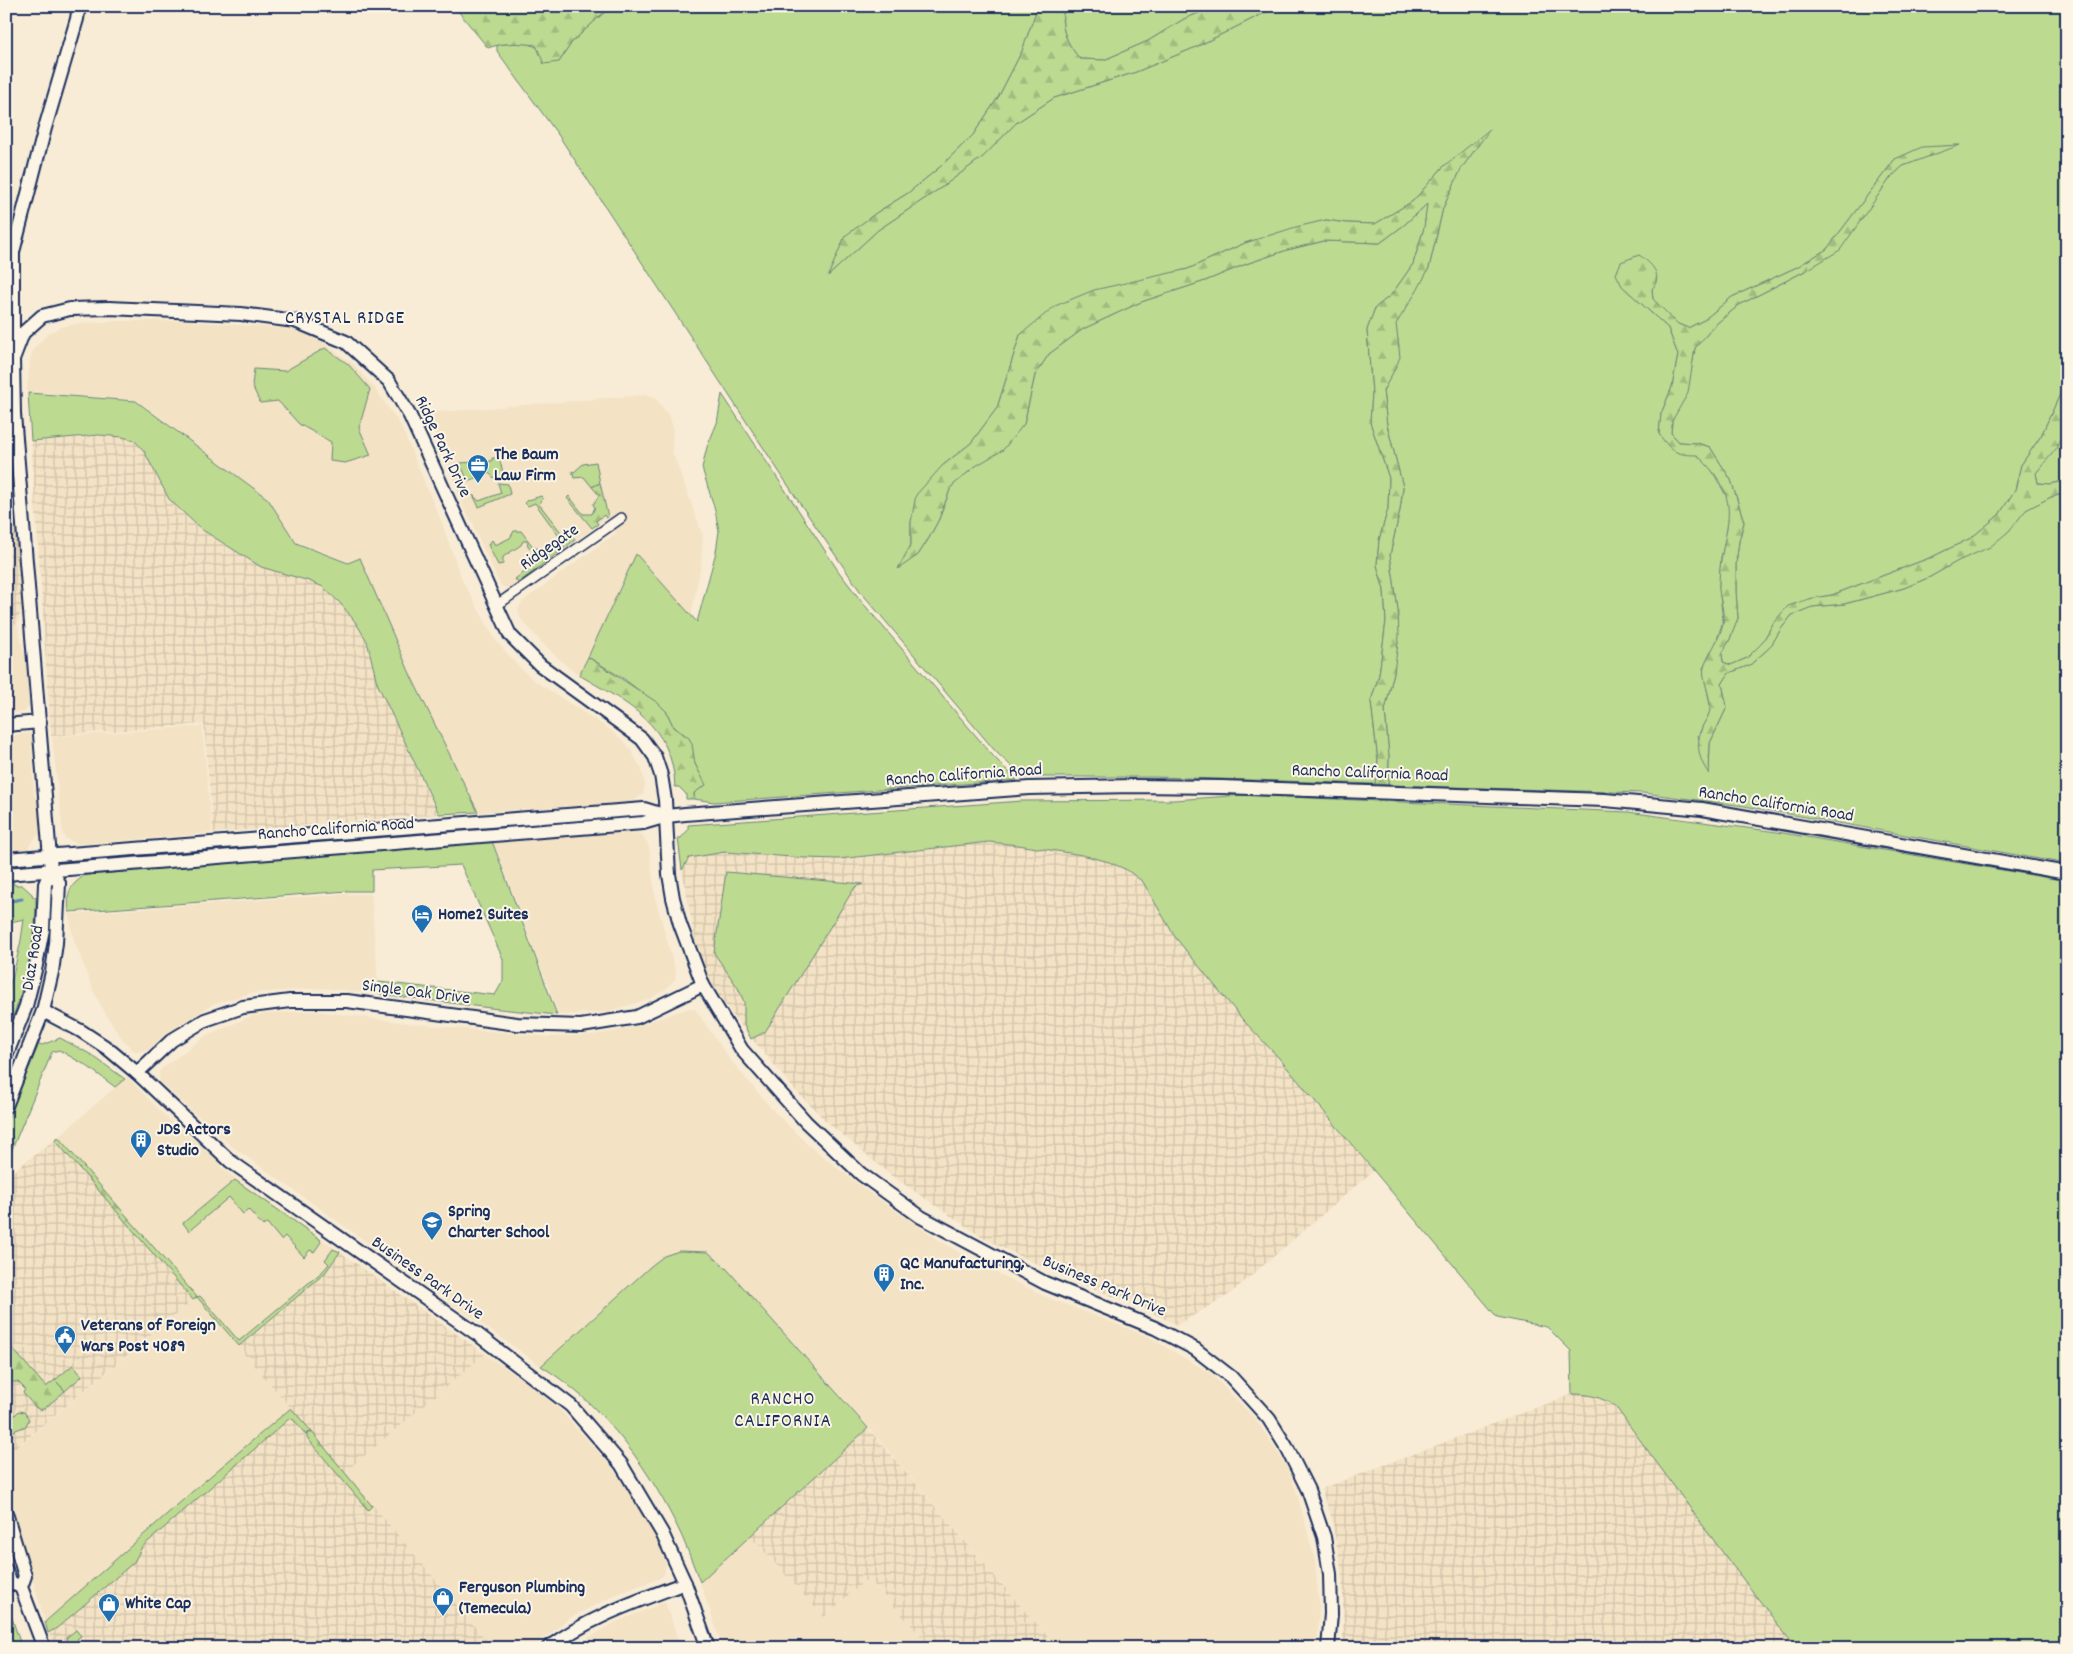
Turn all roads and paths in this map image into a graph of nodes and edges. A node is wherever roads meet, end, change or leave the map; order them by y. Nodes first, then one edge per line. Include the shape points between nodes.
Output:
1 (79, 6) edge
2 (13, 359) junction
3 (621, 518) dead end
4 (497, 605) junction
5 (40, 722) junction
6 (6, 725) edge
7 (667, 816) junction
8 (50, 855) junction
9 (6, 859) edge
10 (51, 870) junction
11 (2067, 873) edge
12 (6, 874) edge
13 (703, 985) junction
14 (42, 1011) junction
15 (6, 1056) edge
16 (137, 1073) junction
17 (6, 1106) edge
18 (6, 1513) edge
19 (6, 1570) edge
20 (685, 1583) junction
21 (21, 1587) junction
22 (44, 1648) edge
23 (548, 1648) edge
24 (708, 1648) edge
25 (1328, 1648) edge

1 - 2 street, Diaz Road via 13,252
2 - 4 street, Ridge Park Drive via 23,333 42,316 70,309 241,314 295,321 346,342 389,381 410,416
2 - 5 street, Diaz Road via 14,414
3 - 4 street, Ridgegate
4 - 7 street, Ridge Park Drive via 510,635 540,665 642,739 655,757 661,775
5 - 6 street
5 - 8 street, Diaz Road
7 - 8 street, Rancho California Road via 644,809
7 - 10 street, Rancho California Road via 644,823
7 - 11 street, Rancho California Road via 1067,787 1222,787 1578,799 1702,809
7 - 13 street, Business Park Drive via 673,898
8 - 9 street, Rancho California Road
8 - 10 street, Diaz Road
10 - 12 street, Rancho California Road
10 - 14 street, Diaz Road via 59,883 56,943
10 - 15 street, Diaz Road via 45,884 43,929 36,970
13 - 16 street, Single Oak Drive via 637,1017 581,1026 517,1024 346,1002 290,1001 243,1007 205,1020 172,1040
13 - 25 street, Business Park Drive via 742,1050 806,1122 861,1174 922,1217 1045,1283 1166,1333 1195,1349 1231,1377 1268,1419 1308,1490 1324,1537 1330,1574
14 - 16 street, Business Park Drive via 81,1031
14 - 17 street, Diaz Road
16 - 20 street, Business Park Drive via 230,1162 476,1334 571,1406 622,1464 662,1533
18 - 21 street via 25,1576
19 - 21 street via 10,1582
20 - 23 street via 618,1609 565,1635
20 - 24 street, Business Park Drive
21 - 22 street

